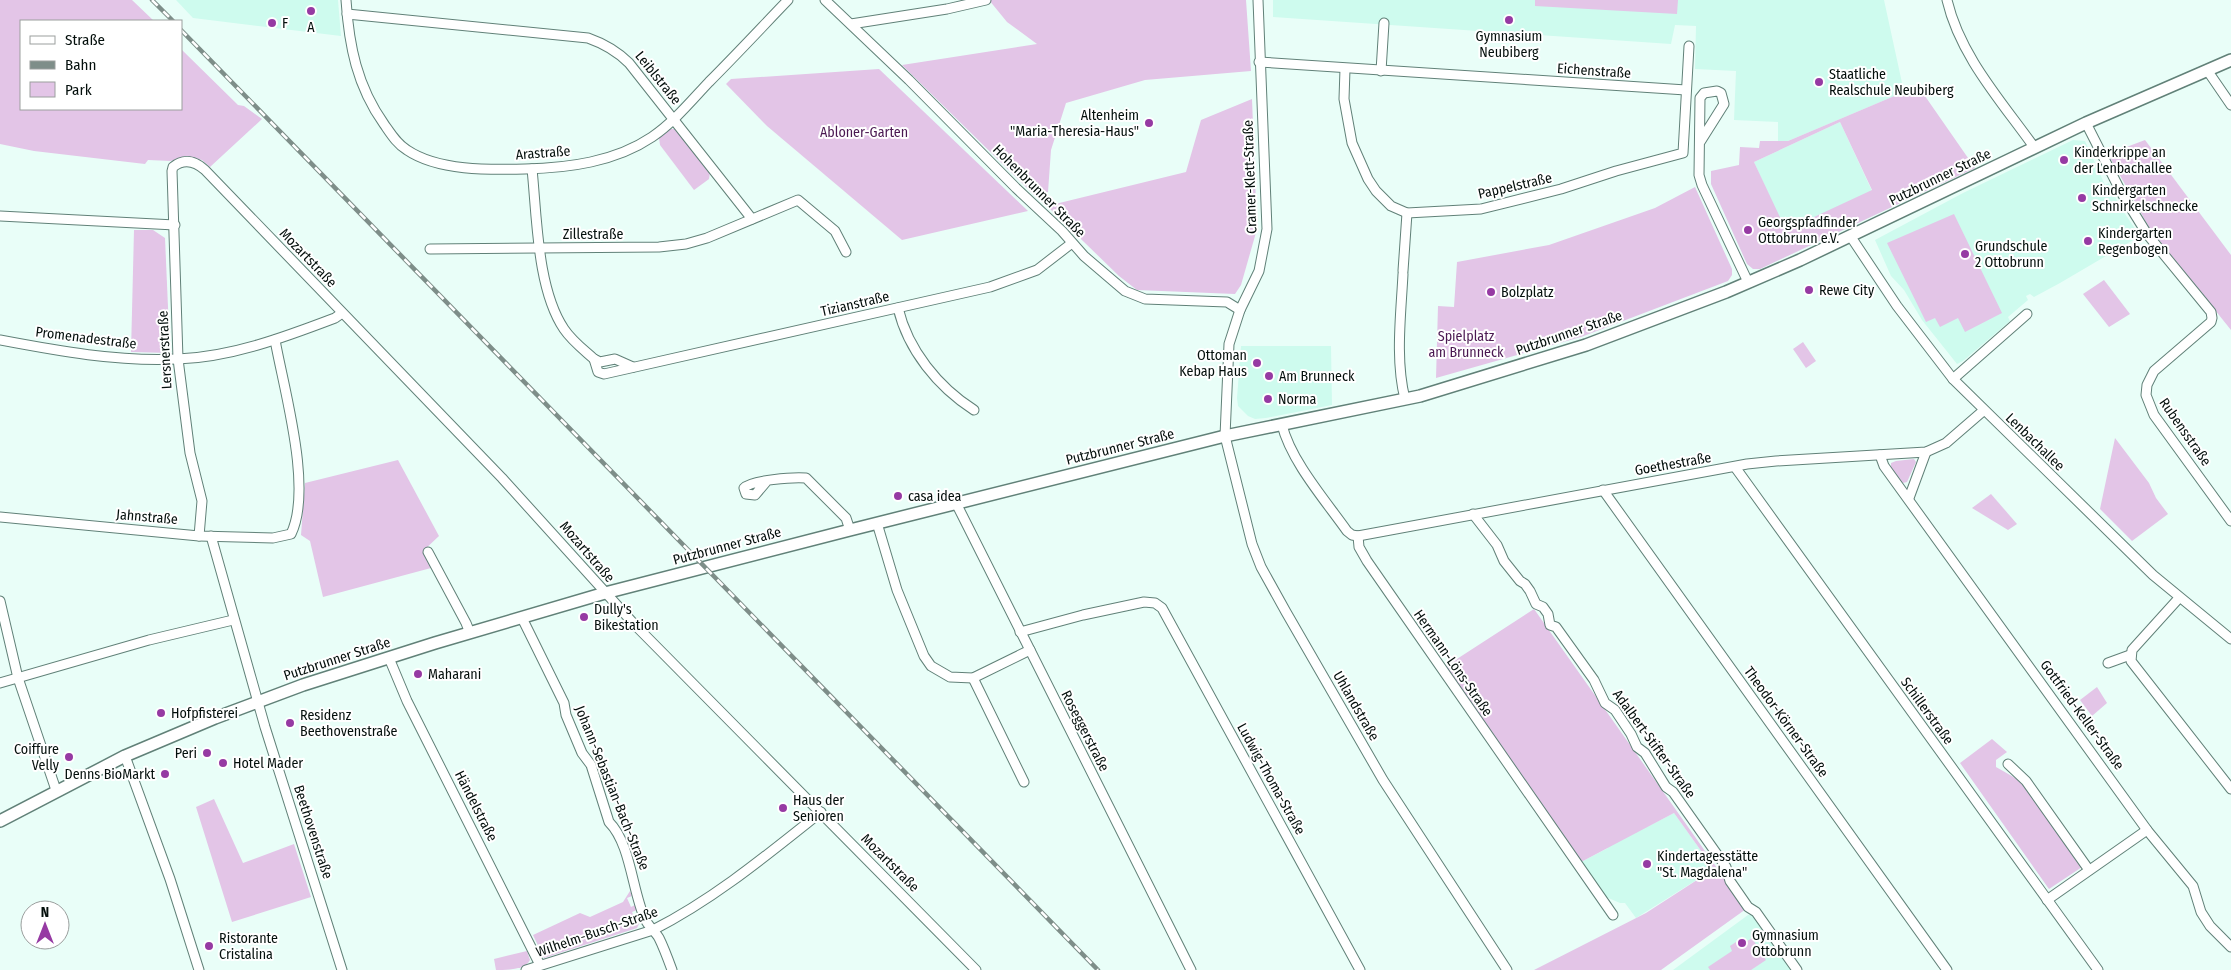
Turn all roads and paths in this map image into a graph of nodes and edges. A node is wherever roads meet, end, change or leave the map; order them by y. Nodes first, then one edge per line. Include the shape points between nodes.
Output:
1 (346, 0) edge
2 (788, 0) edge
3 (825, 0) edge
4 (986, 0) edge
5 (1258, 0) edge
6 (1947, 0) edge
7 (347, 14) junction
8 (1384, 23) dead end
9 (850, 24) junction
10 (1689, 46) dead end
11 (2231, 60) edge
12 (1259, 62) junction
13 (1345, 69) junction
14 (2207, 70) junction
15 (1381, 71) junction
16 (1686, 90) junction
17 (2231, 105) edge
18 (674, 119) junction
19 (2086, 123) junction
20 (1700, 142) junction
21 (2034, 147) junction
22 (177, 163) joint
23 (532, 169) junction
24 (1407, 214) junction
25 (0, 216) edge
26 (752, 219) junction
27 (175, 225) junction
28 (1851, 237) junction
29 (1072, 243) junction
30 (540, 247) junction
31 (430, 249) dead end
32 (846, 252) dead end
33 (1748, 282) junction
34 (898, 308) junction
35 (1240, 310) junction
36 (342, 313) junction
37 (2026, 314) dead end
38 (0, 340) edge
39 (275, 340) junction
40 (178, 359) junction
41 (1953, 379) junction
42 (1405, 399) junction
43 (974, 410) dead end
44 (1983, 411) junction
45 (1282, 425) junction
46 (1225, 436) junction
47 (1926, 452) junction
48 (1880, 455) junction
49 (1734, 467) junction
50 (766, 482) dead end
51 (1603, 490) junction
52 (1909, 498) junction
53 (956, 503) junction
54 (1473, 514) junction
55 (0, 517) edge
56 (2231, 521) edge
57 (876, 523) junction
58 (850, 530) junction
59 (199, 536) junction
60 (211, 536) junction
61 (1358, 536) junction
62 (428, 552) dead end
63 (605, 593) junction
64 (2179, 598) junction
65 (0, 601) edge
66 (522, 618) junction
67 (233, 620) junction
68 (1020, 632) junction
69 (470, 633) junction
70 (2231, 639) edge
71 (1030, 650) junction
72 (2130, 655) junction
73 (389, 658) junction
74 (2108, 663) dead end
75 (18, 678) junction
76 (973, 678) junction
77 (0, 683) edge
78 (258, 701) junction
79 (125, 756) junction
80 (2008, 764) dead end
81 (1024, 782) dead end
82 (2231, 789) edge
83 (56, 790) junction
84 (821, 812) junction
85 (0, 820) edge
86 (2147, 830) junction
87 (2089, 870) junction
88 (2047, 900) junction
89 (1613, 915) dead end
90 (653, 930) junction
91 (2231, 947) edge
92 (540, 965) junction
93 (199, 970) edge
94 (342, 970) edge
95 (526, 970) edge
96 (672, 970) edge
97 (976, 970) edge
98 (1190, 970) edge
99 (1360, 970) edge
100 (1507, 970) edge
101 (1798, 970) edge
102 (1947, 970) edge
103 (2098, 970) edge

1 - 7 street, Arastraße
2 - 18 street, Arastraße
3 - 9 street, Hohenbrunner Straße
4 - 9 street via 947,10
5 - 12 street, Cramer-Klett-Straße
6 - 21 street via 1955,26 1974,63
7 - 18 street, Leiblstraße via 588,38 619,52
7 - 23 street, Arastraße via 352,56 364,90 394,138 406,150 460,167
8 - 15 street
9 - 29 street, Hohenbrunner Straße
10 - 16 street, Pappelstraße
11 - 14 main road, Putzbrunner Straße
12 - 13 street, Eichenstraße
12 - 35 street, Cramer-Klett-Straße via 1267,229 1260,271
13 - 15 street, Eichenstraße
13 - 24 street via 1344,99 1352,143 1376,191 1390,206
14 - 17 street
14 - 19 main road, Putzbrunner Straße
15 - 16 street, Eichenstraße
16 - 24 street, Pappelstraße via 1684,150 1680,156 1481,209
18 - 23 street, Arastraße via 651,138 606,158 563,167
18 - 26 street, Leiblstraße
19 - 21 main road, Putzbrunner Straße
19 - 56 street, Rubensstraße via 2121,192 2148,234 2211,312 2208,324 2154,371 2146,395 2154,415
20 - 20 street via 1724,104 1721,93 1717,91 1710,90 1700,98
20 - 33 street via 1699,175 1702,185
21 - 28 main road, Putzbrunner Straße
22 - 27 street, Lersnerstraße via 172,171
22 - 36 street, Mozartstraße via 198,163
23 - 30 street, Tizianstraße
24 - 42 street via 1400,350
25 - 27 street
26 - 30 street, Zillestraße via 686,244
26 - 32 street via 798,200 835,231
27 - 40 street, Lersnerstraße
28 - 33 main road, Putzbrunner Straße
28 - 41 street, Lenbachallee via 1897,306
29 - 34 street, Tizianstraße via 1037,270 1016,279
29 - 35 street, Hohenbrunner Straße via 1125,291 1136,297 1227,302
30 - 31 street, Zillestraße
30 - 34 street, Tizianstraße via 548,290 563,328 594,359 601,374
33 - 42 main road, Putzbrunner Straße via 1586,345
34 - 43 street via 908,338 922,360 956,399
35 - 46 street, Cramer-Klett-Straße via 1229,344
36 - 39 street, Promenadestraße
36 - 63 street, Mozartstraße via 519,497
37 - 41 street
38 - 40 street, Promenadestraße via 100,356
39 - 40 street, Promenadestraße via 223,353
39 - 60 street, Jahnstraße via 299,463 295,521 291,534 274,538
40 - 59 street, Lersnerstraße via 190,453 202,501
41 - 44 street, Lenbachallee
42 - 45 main road, Putzbrunner Straße
44 - 47 street, Goethestraße via 1946,443
44 - 64 street, Lenbachallee
45 - 46 main road, Putzbrunner Straße
45 - 61 street via 1292,452 1312,482 1347,531
46 - 53 main road, Putzbrunner Straße
46 - 100 street, Uhlandstraße via 1252,544 1261,567 1383,780
47 - 48 street, Goethestraße
47 - 52 street
48 - 49 street, Goethestraße via 1776,460
48 - 52 street, Gottfried-Keller-Straße via 1884,466
49 - 51 street, Goethestraße
49 - 88 street, Schillerstraße
50 - 58 street via 806,478 846,518
51 - 54 street, Goethestraße
51 - 102 street, Theodor-Körner-Straße
52 - 86 street, Gottfried-Keller-Straße
53 - 57 main road, Putzbrunner Straße
53 - 68 street, Roseggerstraße
54 - 61 street, Goethestraße
54 - 101 street, Adalbert-Stifter-Straße via 1530,591 1536,604 1548,614 1550,625 1556,627 1594,680 1605,703 1615,710 1637,747 1726,867 1730,880 1748,907 1756,912
55 - 59 street, Jahnstraße
57 - 58 main road, Putzbrunner Straße
57 - 76 street via 897,590 924,656 941,673 955,678
58 - 63 main road, Putzbrunner Straße
59 - 60 street, Jahnstraße
60 - 67 street, Beethovenstraße
61 - 89 street, Hermann-Löns-Straße via 1362,553 1390,595
62 - 69 street
63 - 66 main road, Putzbrunner Straße
63 - 84 street, Mozartstraße
64 - 70 street, Lenbachallee
64 - 72 street
65 - 75 street
66 - 69 main road, Putzbrunner Straße
66 - 90 street, Johann-Sebastian-Bach-Straße via 564,703 582,753 591,765 607,817 616,829 635,881 634,890
67 - 75 street
67 - 78 street, Beethovenstraße
68 - 71 street, Roseggerstraße
68 - 99 street, Ludwig-Thoma-Straße via 1083,615 1144,602 1155,603 1166,614
69 - 73 main road, Putzbrunner Straße
71 - 76 street
71 - 98 street, Roseggerstraße
72 - 74 street
72 - 82 street via 2132,664
73 - 78 main road, Putzbrunner Straße
73 - 92 street, Händelstraße via 407,701
75 - 77 street
75 - 83 street
76 - 81 street
78 - 79 main road, Putzbrunner Straße
78 - 94 street, Beethovenstraße
79 - 83 main road, Putzbrunner Straße
79 - 93 street
80 - 87 street via 2026,781
83 - 85 main road, Putzbrunner Straße
84 - 90 street, Wilhelm-Busch-Straße via 723,888
84 - 97 street, Mozartstraße
86 - 87 street
86 - 91 street, Gottfried-Keller-Straße via 2193,886 2201,912 2210,926
87 - 88 street
88 - 103 street, Schillerstraße
90 - 92 street, Wilhelm-Busch-Straße
90 - 96 street, Johann-Sebastian-Bach-Straße
92 - 95 street, Wilhelm-Busch-Straße

